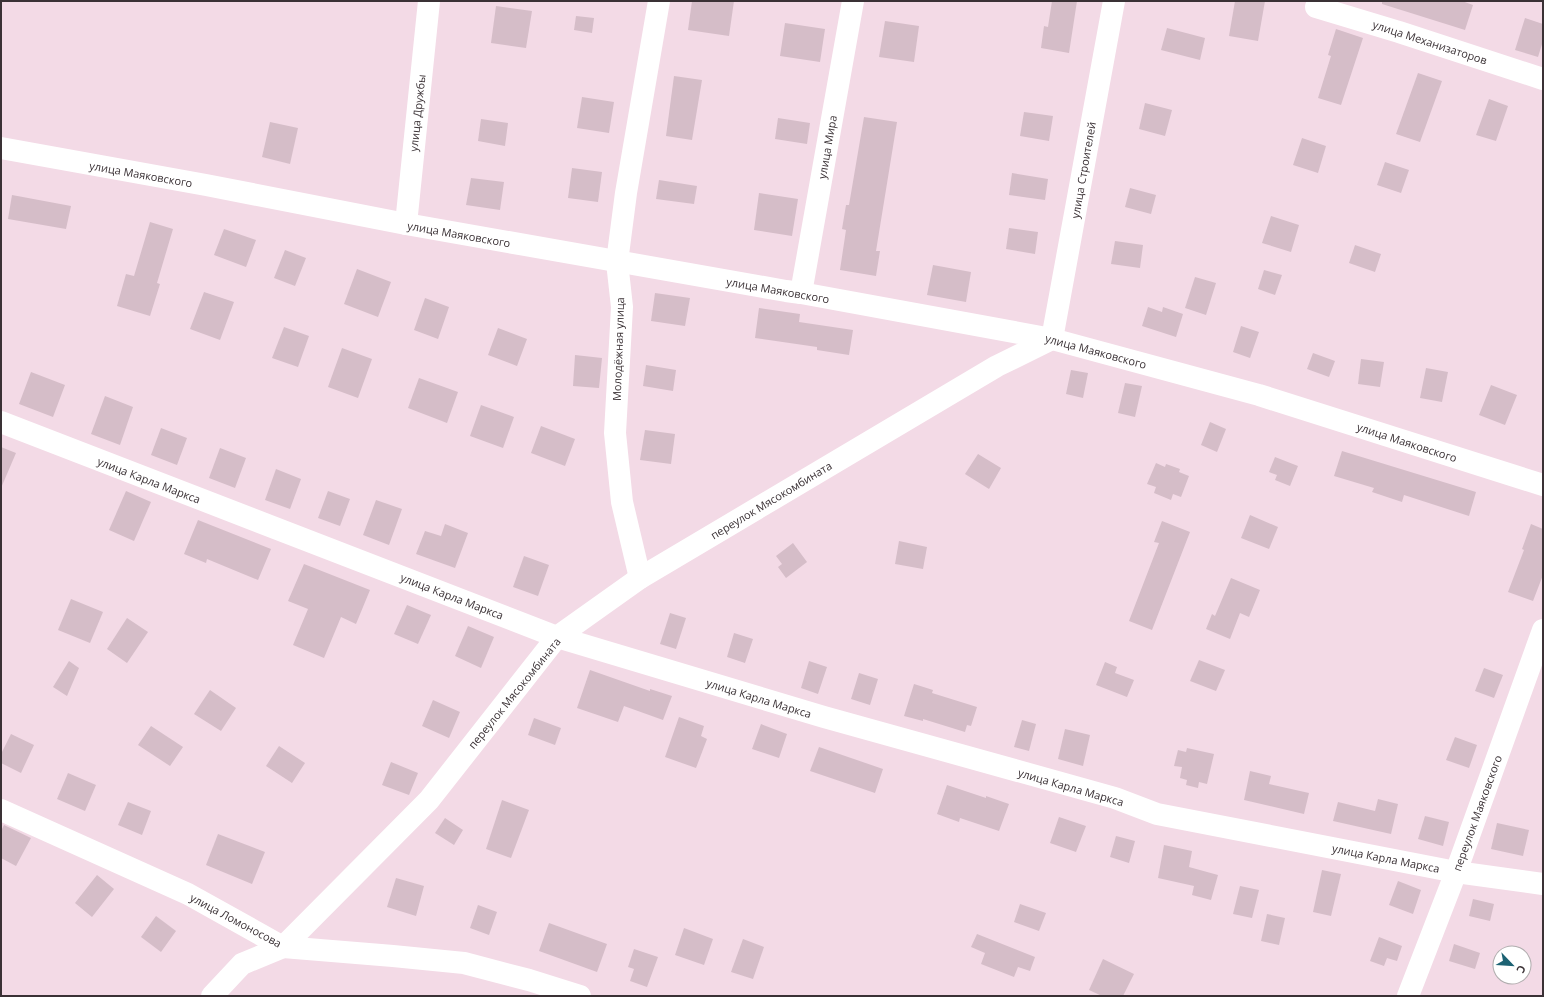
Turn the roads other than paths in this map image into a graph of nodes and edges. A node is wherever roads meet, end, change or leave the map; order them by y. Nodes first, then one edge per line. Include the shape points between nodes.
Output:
1 (429, 1) edge
2 (659, 1) edge
3 (853, 1) edge
4 (1114, 1) edge
5 (1316, 8) dead end
6 (1543, 79) edge
7 (1, 148) edge
8 (406, 224) junction
9 (617, 262) junction
10 (801, 293) junction
11 (1052, 339) junction
12 (1, 422) edge
13 (1543, 485) edge
14 (640, 578) junction
15 (1543, 630) edge
16 (557, 637) junction
17 (1, 810) edge
18 (1456, 872) junction
19 (1543, 884) edge
20 (283, 947) junction
21 (212, 996) edge
22 (580, 996) edge
23 (1408, 996) edge

1 - 8 street, улица Дружбы
2 - 9 street, Молодёжная улица via 626,193
3 - 10 street, улица Мира
4 - 11 street, улица Строителей
5 - 6 street, улица Механизаторов
7 - 8 street, улица Маяковского
8 - 9 street, улица Маяковского
9 - 10 street, улица Маяковского
9 - 14 street, Молодёжная улица via 622,306 615,433 622,502
10 - 11 street, улица Маяковского
11 - 13 street, улица Маяковского via 1259,395
11 - 14 street, переулок Мясокомбината via 997,366
12 - 16 street, улица Карла Маркса
14 - 16 street, переулок Мясокомбината
15 - 18 street, переулок Маяковского
16 - 18 street, улица Карла Маркса via 824,717 1115,798 1157,814
16 - 20 street, переулок Мясокомбината via 429,800
17 - 20 street, улица Ломоносова via 188,894
18 - 19 street, улица Карла Маркса
18 - 23 street, переулок Маяковского
20 - 21 street, переулок Мясокомбината via 242,964
20 - 22 street, улица Ломоносова via 464,963

